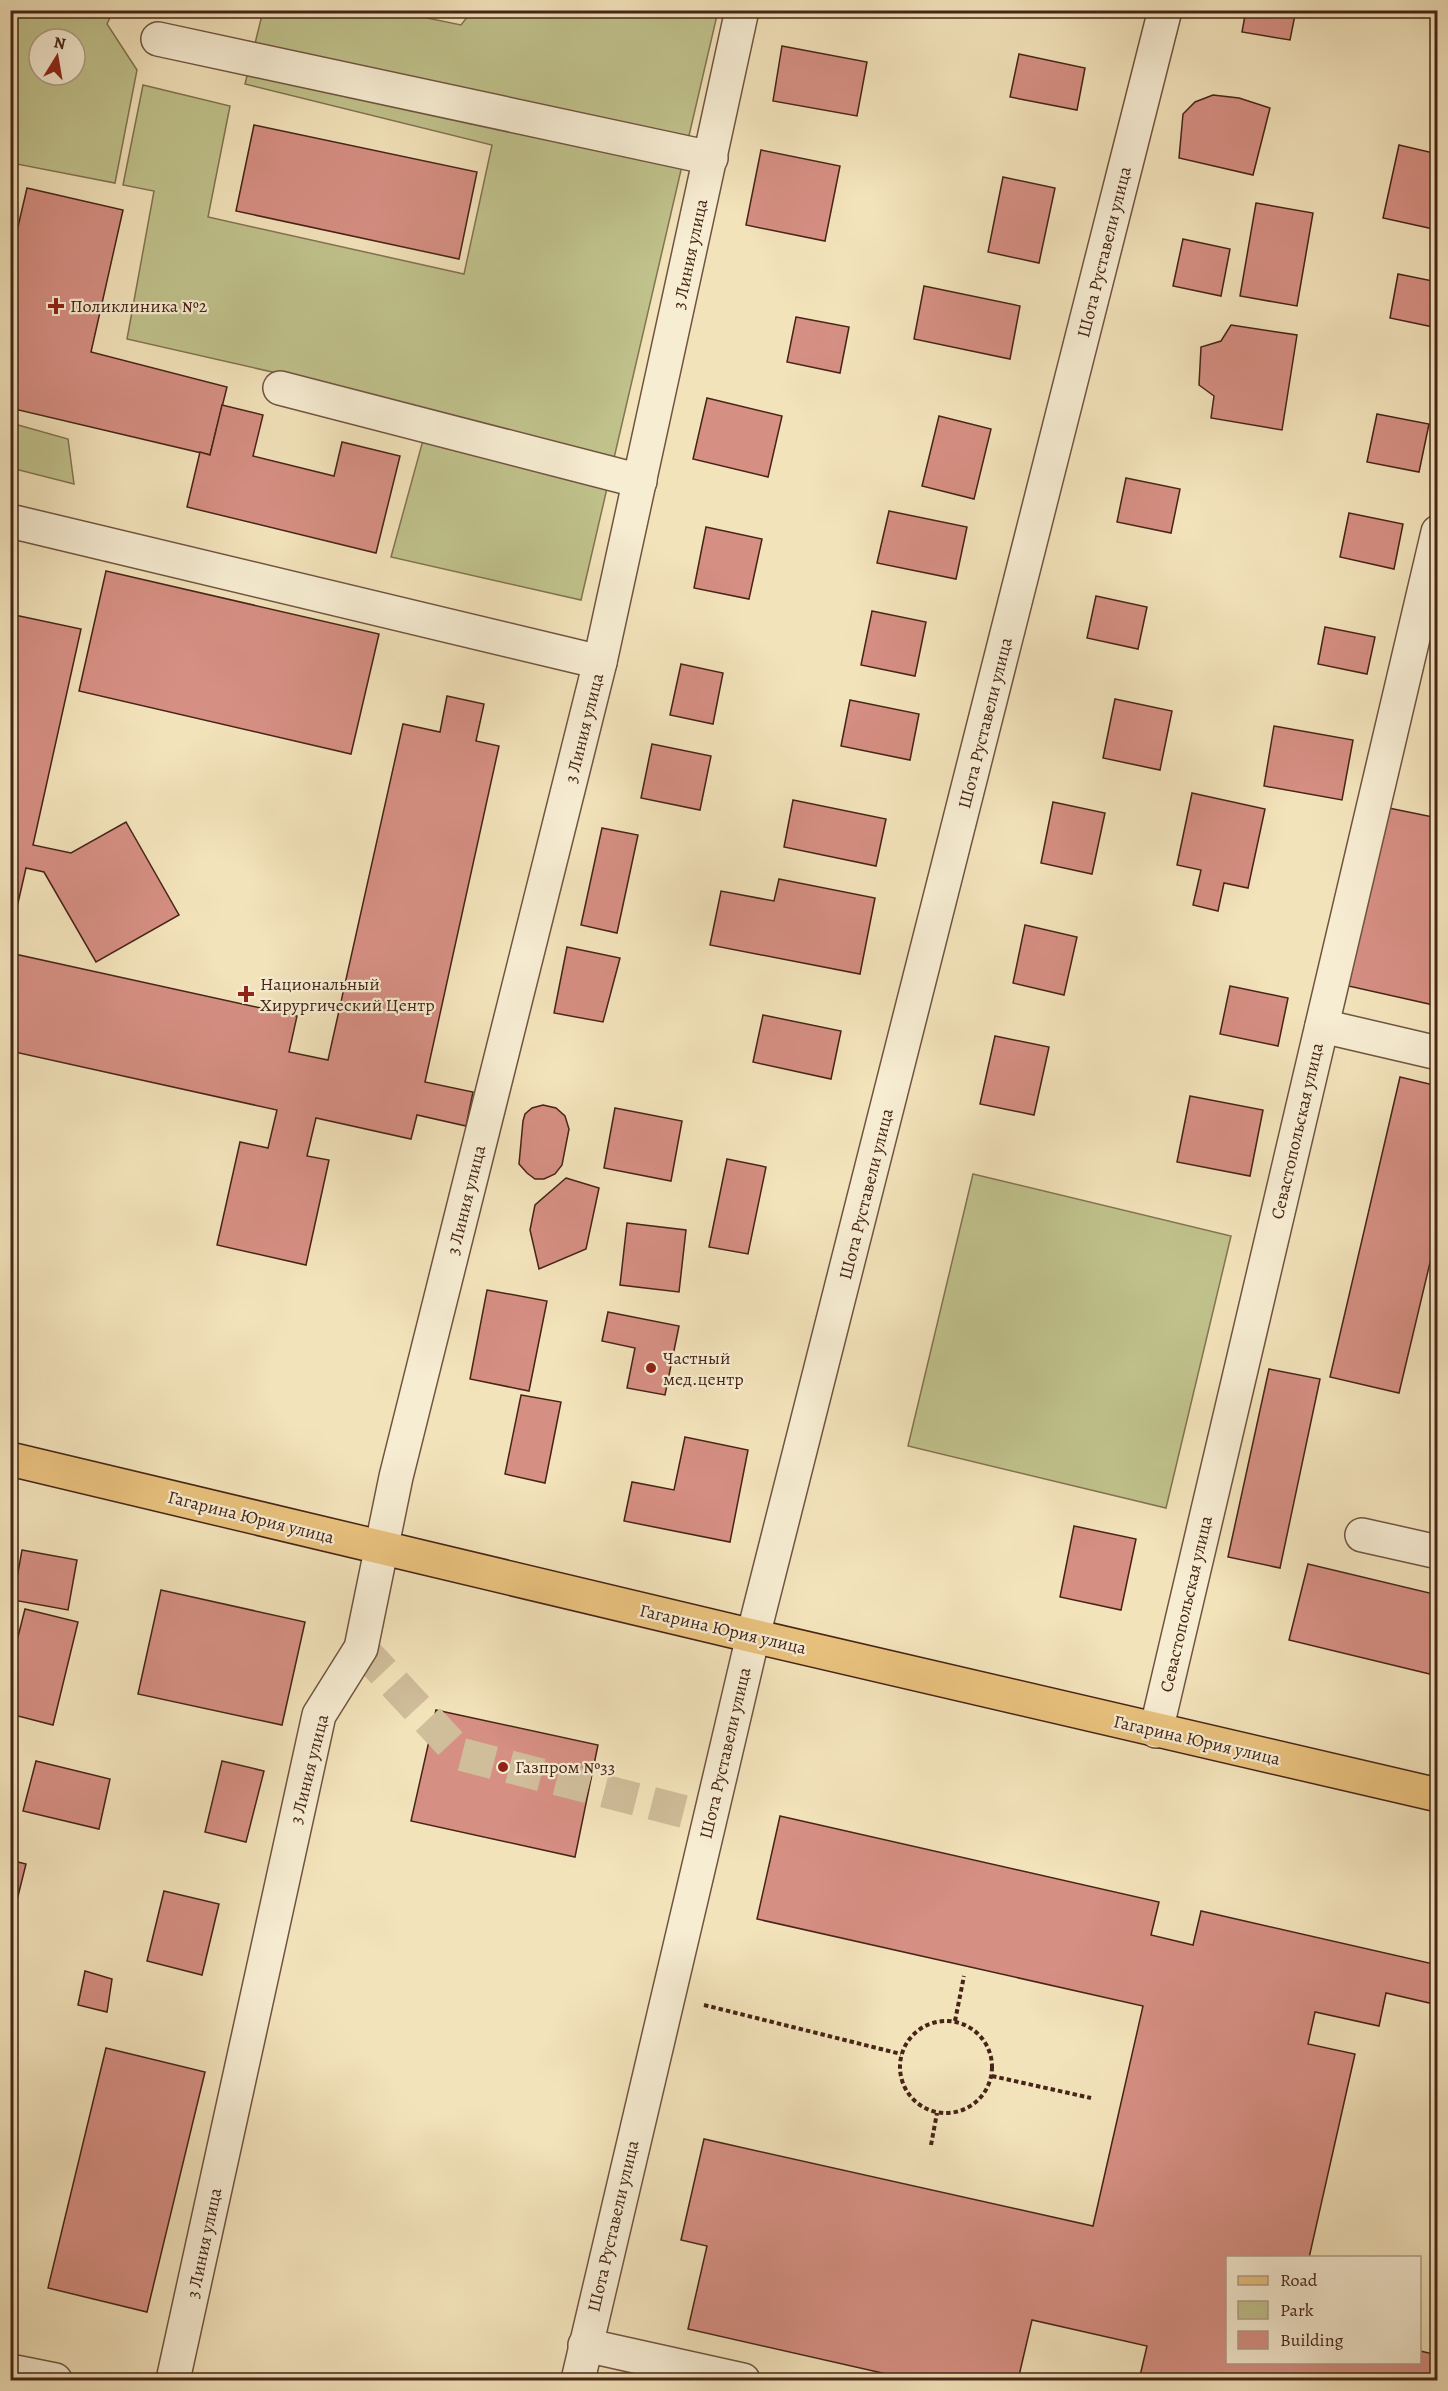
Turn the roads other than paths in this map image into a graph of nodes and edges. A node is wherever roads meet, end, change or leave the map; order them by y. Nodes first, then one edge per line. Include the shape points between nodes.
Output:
1 (742, 10) edge
2 (1165, 10) edge
3 (158, 39) dead end
4 (711, 158) junction
5 (280, 388) dead end
6 (640, 481) junction
7 (10, 521) edge
8 (1437, 532) edge
9 (600, 662) junction
10 (1322, 1026) junction
11 (1437, 1053) edge
12 (10, 1459) edge
13 (1362, 1534) dead end
14 (383, 1549) junction
15 (1437, 1552) edge
16 (753, 1636) junction
17 (1156, 1731) junction
18 (1437, 1795) edge
19 (585, 2344) junction
20 (10, 2371) edge
21 (55, 2380) edge
22 (173, 2380) edge
23 (578, 2380) edge
24 (743, 2380) edge

1 - 4 street, 3 Линия улица
2 - 16 street, Шота Руставели улица
3 - 4 street
4 - 6 street, 3 Линия улица
5 - 6 street
6 - 9 street, 3 Линия улица
7 - 9 street
8 - 10 street, Севастопольская улица
9 - 14 street, 3 Линия улица via 396,1478
10 - 11 street
10 - 17 street, Севастопольская улица
12 - 14 main road, Гагарина Юрия улица
13 - 15 street
14 - 16 main road, Гагарина Юрия улица
14 - 22 street, 3 Линия улица via 361,1648 319,1715
16 - 17 main road, Гагарина Юрия улица
16 - 19 street, Шота Руставели улица
17 - 18 main road, Гагарина Юрия улица
19 - 23 street, Шота Руставели улица
19 - 24 street
20 - 21 street

